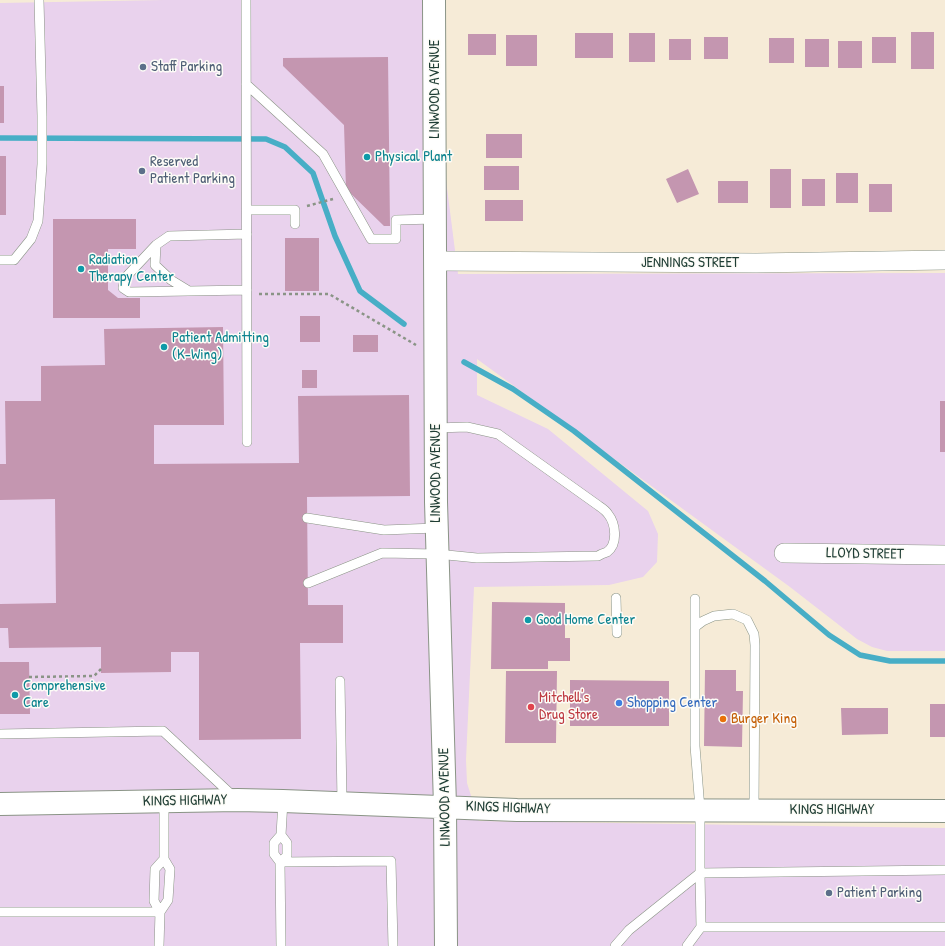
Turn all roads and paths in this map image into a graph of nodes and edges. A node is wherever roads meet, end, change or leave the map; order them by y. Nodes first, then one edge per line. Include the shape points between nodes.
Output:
1 (39, 0) edge
2 (246, 0) edge
3 (434, 0) edge
4 (246, 84) junction
5 (337, 198) dead end
6 (310, 205) dead end
7 (247, 210) junction
8 (435, 219) junction
9 (295, 224) dead end
10 (247, 234) junction
11 (156, 245) junction
12 (0, 260) edge
13 (945, 260) edge
14 (436, 261) junction
15 (189, 291) junction
16 (247, 292) junction
17 (436, 356) junction
18 (436, 428) junction
19 (247, 442) dead end
20 (308, 518) dead end
21 (436, 528) junction
22 (784, 553) dead end
23 (437, 554) junction
24 (945, 555) edge
25 (308, 583) dead end
26 (616, 598) dead end
27 (695, 599) dead end
28 (695, 627) junction
29 (617, 633) dead end
30 (101, 669) dead end
31 (29, 677) dead end
32 (340, 681) dead end
33 (0, 734) edge
34 (238, 800) junction
35 (164, 801) junction
36 (283, 801) junction
37 (342, 802) junction
38 (0, 804) edge
39 (445, 806) junction
40 (700, 809) junction
41 (754, 810) junction
42 (945, 811) edge
43 (281, 835) junction
44 (164, 859) junction
45 (280, 862) junction
46 (945, 870) edge
47 (700, 873) junction
48 (0, 912) edge
49 (160, 912) junction
50 (701, 927) junction
51 (945, 927) edge
52 (159, 946) edge
53 (282, 946) edge
54 (393, 946) edge
55 (446, 946) edge
56 (615, 946) edge
57 (687, 946) edge

1 - 12 lane via 42,164 38,221 31,239 14,260
2 - 4 lane
3 - 8 main road, LINWOOD AVENUE
4 - 7 lane
4 - 8 lane via 323,154 371,239 396,239 396,220
5 - 6 path
7 - 9 lane via 295,210
7 - 10 lane
8 - 14 main road, LINWOOD AVENUE
10 - 11 lane via 169,236
10 - 16 lane
11 - 15 lane via 155,265 171,280
11 - 15 lane via 125,278 123,288 129,292
13 - 14 street, JENNINGS STREET via 756,263
14 - 17 main road, LINWOOD AVENUE
15 - 16 lane
16 - 17 path via 329,294
16 - 19 lane
17 - 18 main road, LINWOOD AVENUE
18 - 21 main road, LINWOOD AVENUE
18 - 23 lane via 467,427 498,434 599,506 609,515 615,535 608,551 598,556 477,558
20 - 21 lane via 384,530
21 - 23 main road, LINWOOD AVENUE
22 - 24 street, LLOYD STREET
23 - 25 lane via 382,553
23 - 39 main road, LINWOOD AVENUE
26 - 29 lane
27 - 28 lane
28 - 40 lane via 695,746
28 - 41 lane via 714,616 733,614 747,620 754,634
30 - 31 path via 94,676
32 - 37 lane
33 - 34 lane via 163,731
34 - 35 main road, KINGS HIGHWAY
34 - 36 main road, KINGS HIGHWAY
35 - 38 main road, KINGS HIGHWAY
35 - 44 lane
36 - 37 main road, KINGS HIGHWAY
36 - 43 lane
37 - 39 main road, KINGS HIGHWAY
39 - 40 main road, KINGS HIGHWAY via 516,810
39 - 55 main road, LINWOOD AVENUE
40 - 41 main road, KINGS HIGHWAY
40 - 47 lane
41 - 42 main road, KINGS HIGHWAY
43 - 45 lane via 274,843 274,854
43 - 45 lane via 287,843 287,856
44 - 49 lane via 170,869 168,900
44 - 49 lane via 155,869 154,901
45 - 53 lane
45 - 54 lane via 391,861
46 - 47 lane
47 - 50 lane
47 - 56 lane via 629,930
48 - 49 lane
49 - 52 lane
50 - 51 lane
50 - 57 lane

